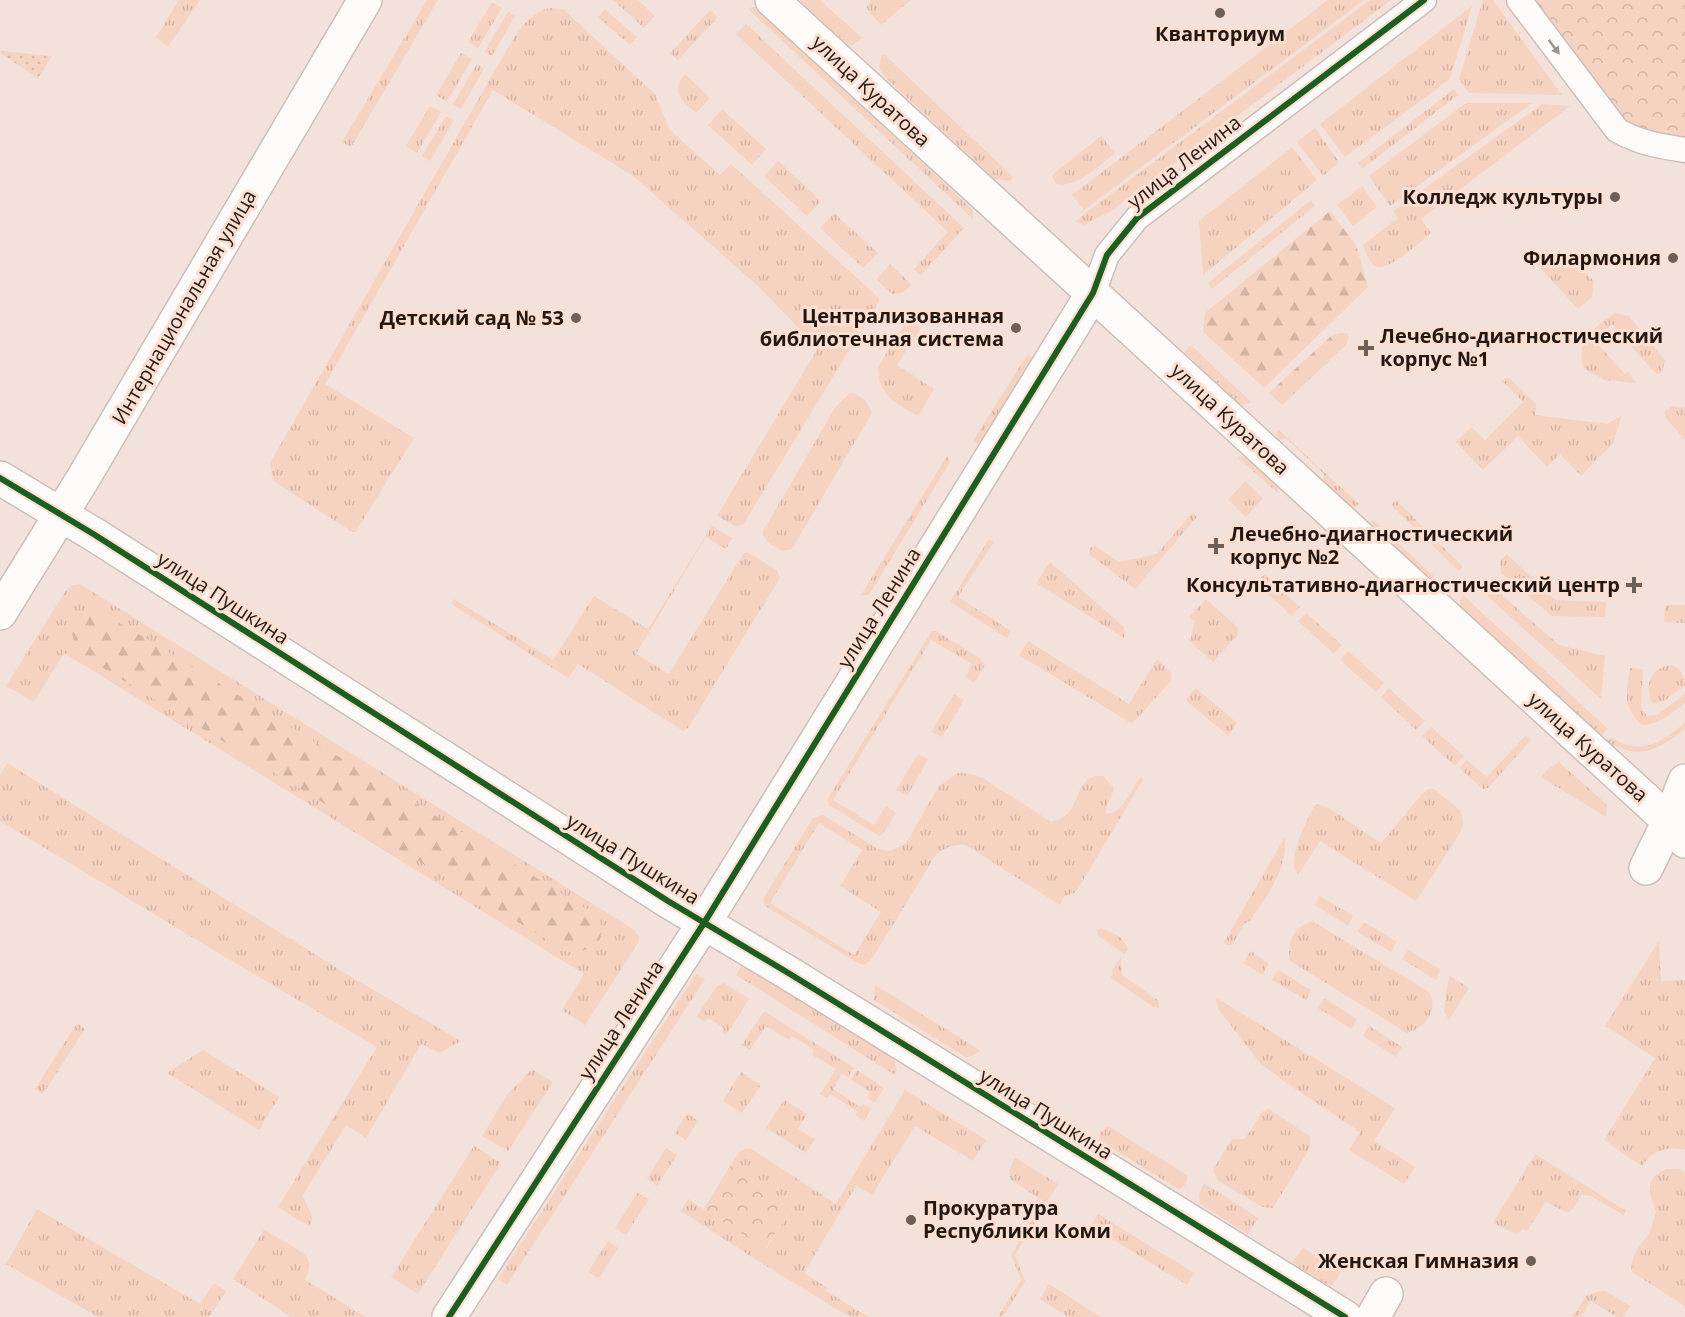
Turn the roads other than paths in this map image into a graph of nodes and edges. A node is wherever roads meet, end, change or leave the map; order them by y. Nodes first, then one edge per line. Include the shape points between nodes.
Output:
1 (365, 0) edge
2 (772, 0) edge
3 (1424, 0) edge
4 (1519, 0) edge
5 (1685, 150) edge
6 (1093, 293) junction
7 (0, 478) edge
8 (60, 514) junction
9 (0, 613) edge
10 (1685, 782) edge
11 (1677, 831) edge
12 (1646, 868) dead end
13 (704, 923) junction
14 (449, 1317) edge
15 (1344, 1317) edge

1 - 8 street, Интернациональная улица
2 - 6 street, улица Куратова
3 - 6 street, улица Ленина via 1137,218 1107,255
4 -> 5 street via 1617,130 1632,139
6 - 11 street, улица Куратова
6 - 13 street, улица Ленина
7 - 8 street, улица Пушкина
8 - 9 street, Интернациональная улица
8 - 13 street, улица Пушкина
10 - 11 street
11 - 12 street
13 - 14 street, улица Ленина
13 - 15 street, улица Пушкина

